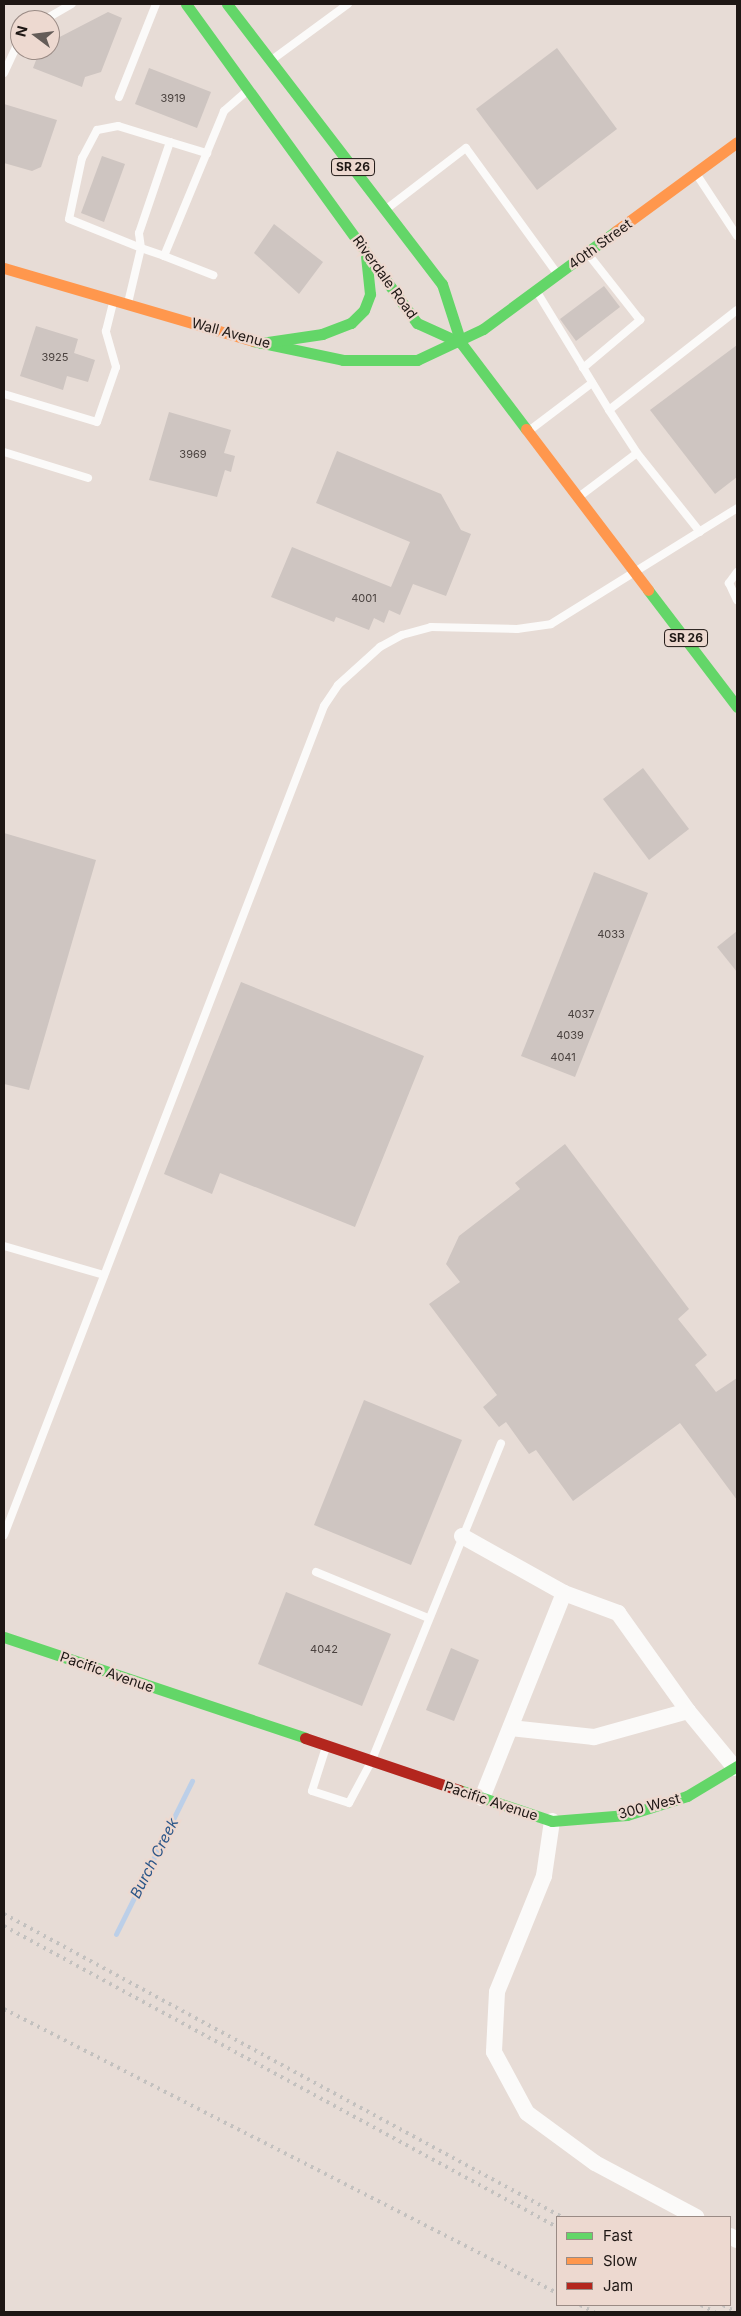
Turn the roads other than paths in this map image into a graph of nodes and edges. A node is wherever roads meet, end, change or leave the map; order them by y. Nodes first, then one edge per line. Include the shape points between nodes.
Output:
1 (72, 4) edge
2 (156, 4) edge
3 (186, 4) edge
4 (227, 4) edge
5 (348, 4) edge
6 (60, 11) edge
7 (10, 60) edge
8 (269, 61) junction
9 (4, 73) edge
10 (249, 90) junction
11 (119, 97) dead end
12 (170, 142) junction
13 (737, 142) edge
14 (207, 152) junction
15 (696, 173) junction
16 (385, 210) junction
17 (737, 236) edge
18 (141, 248) junction
19 (365, 250) junction
20 (587, 253) junction
21 (164, 256) junction
22 (4, 268) edge
23 (557, 274) junction
24 (214, 275) dead end
25 (536, 290) junction
26 (114, 300) junction
27 (128, 304) junction
28 (737, 310) edge
29 (261, 343) junction
30 (460, 343) junction
31 (583, 368) junction
32 (592, 383) junction
33 (4, 394) edge
34 (609, 410) junction
35 (529, 431) junction
36 (4, 452) edge
37 (637, 453) junction
38 (88, 478) dead end
39 (579, 497) junction
40 (737, 508) edge
41 (700, 532) junction
42 (634, 569) junction
43 (737, 572) edge
44 (737, 600) edge
45 (737, 707) edge
46 (4, 1246) edge
47 (104, 1275) junction
48 (501, 1444) dead end
49 (4, 1535) edge
50 (462, 1536) junction
51 (316, 1572) dead end
52 (564, 1593) junction
53 (428, 1618) junction
54 (4, 1637) edge
55 (688, 1711) junction
56 (510, 1728) junction
57 (326, 1747) junction
58 (371, 1762) junction
59 (736, 1768) edge
60 (482, 1798) junction
61 (552, 1821) junction
62 (694, 2216) edge

1 - 6 lane
2 - 11 lane
3 - 10 main road, Riverdale Road / SR 26
4 - 8 main road, SR 26
5 - 8 lane
7 - 9 lane
8 - 16 main road, SR 26
10 - 14 lane via 224,111
10 - 19 main road, Riverdale Road / SR 26
12 - 14 lane
12 - 18 lane via 139,233
12 - 18 lane via 118,126 98,130 82,158 71,194 69,219
13 - 15 main road, 40th Street
14 - 21 lane
15 - 17 lane
15 - 20 main road, 40th Street
16 - 23 lane via 466,148
16 - 30 main road, SR 26 via 442,284
18 - 21 lane
18 - 27 lane
19 - 29 main road via 370,294 358,318 322,334
19 - 30 main road, Riverdale Road / SR 26 via 417,323
20 - 23 main road, 40th Street
20 - 31 lane via 640,320
21 - 24 lane
22 - 26 main road, Wall Avenue
23 - 25 main road, 40th Street
25 - 30 main road, 40th Street
25 - 31 lane
26 - 27 main road, Wall Avenue
26 - 33 lane via 106,331 116,367 98,422
27 - 29 main road, Wall Avenue
28 - 34 lane
29 - 30 main road, Wall Avenue via 343,360 391,363 416,360
30 - 35 main road, SR 26
31 - 32 lane
32 - 34 lane
32 - 35 lane
34 - 37 lane
35 - 39 main road, SR 26
36 - 38 lane
37 - 39 lane
37 - 41 lane
39 - 42 main road, SR 26
40 - 41 lane
41 - 42 lane
42 - 45 main road, SR 26
42 - 47 lane via 551,624 517,629 439,627 402,635 380,647 338,684 324,706
43 - 44 lane via 729,583
46 - 47 lane
47 - 49 lane
48 - 50 lane
50 - 52 street
50 - 53 lane
51 - 53 lane
52 - 55 street via 618,1613
52 - 56 street
53 - 58 lane
54 - 57 main road, Pacific Avenue
55 - 56 street via 594,1737
55 - 59 street
56 - 60 street
57 - 58 main road, Pacific Avenue
57 - 58 lane via 312,1791 349,1803
58 - 60 main road, Pacific Avenue
59 - 61 main road, 300 West via 687,1796 627,1815
60 - 61 main road, Pacific Avenue
61 - 62 street, Pacific Avenue via 544,1876 497,1992 494,2052 527,2113 595,2163

